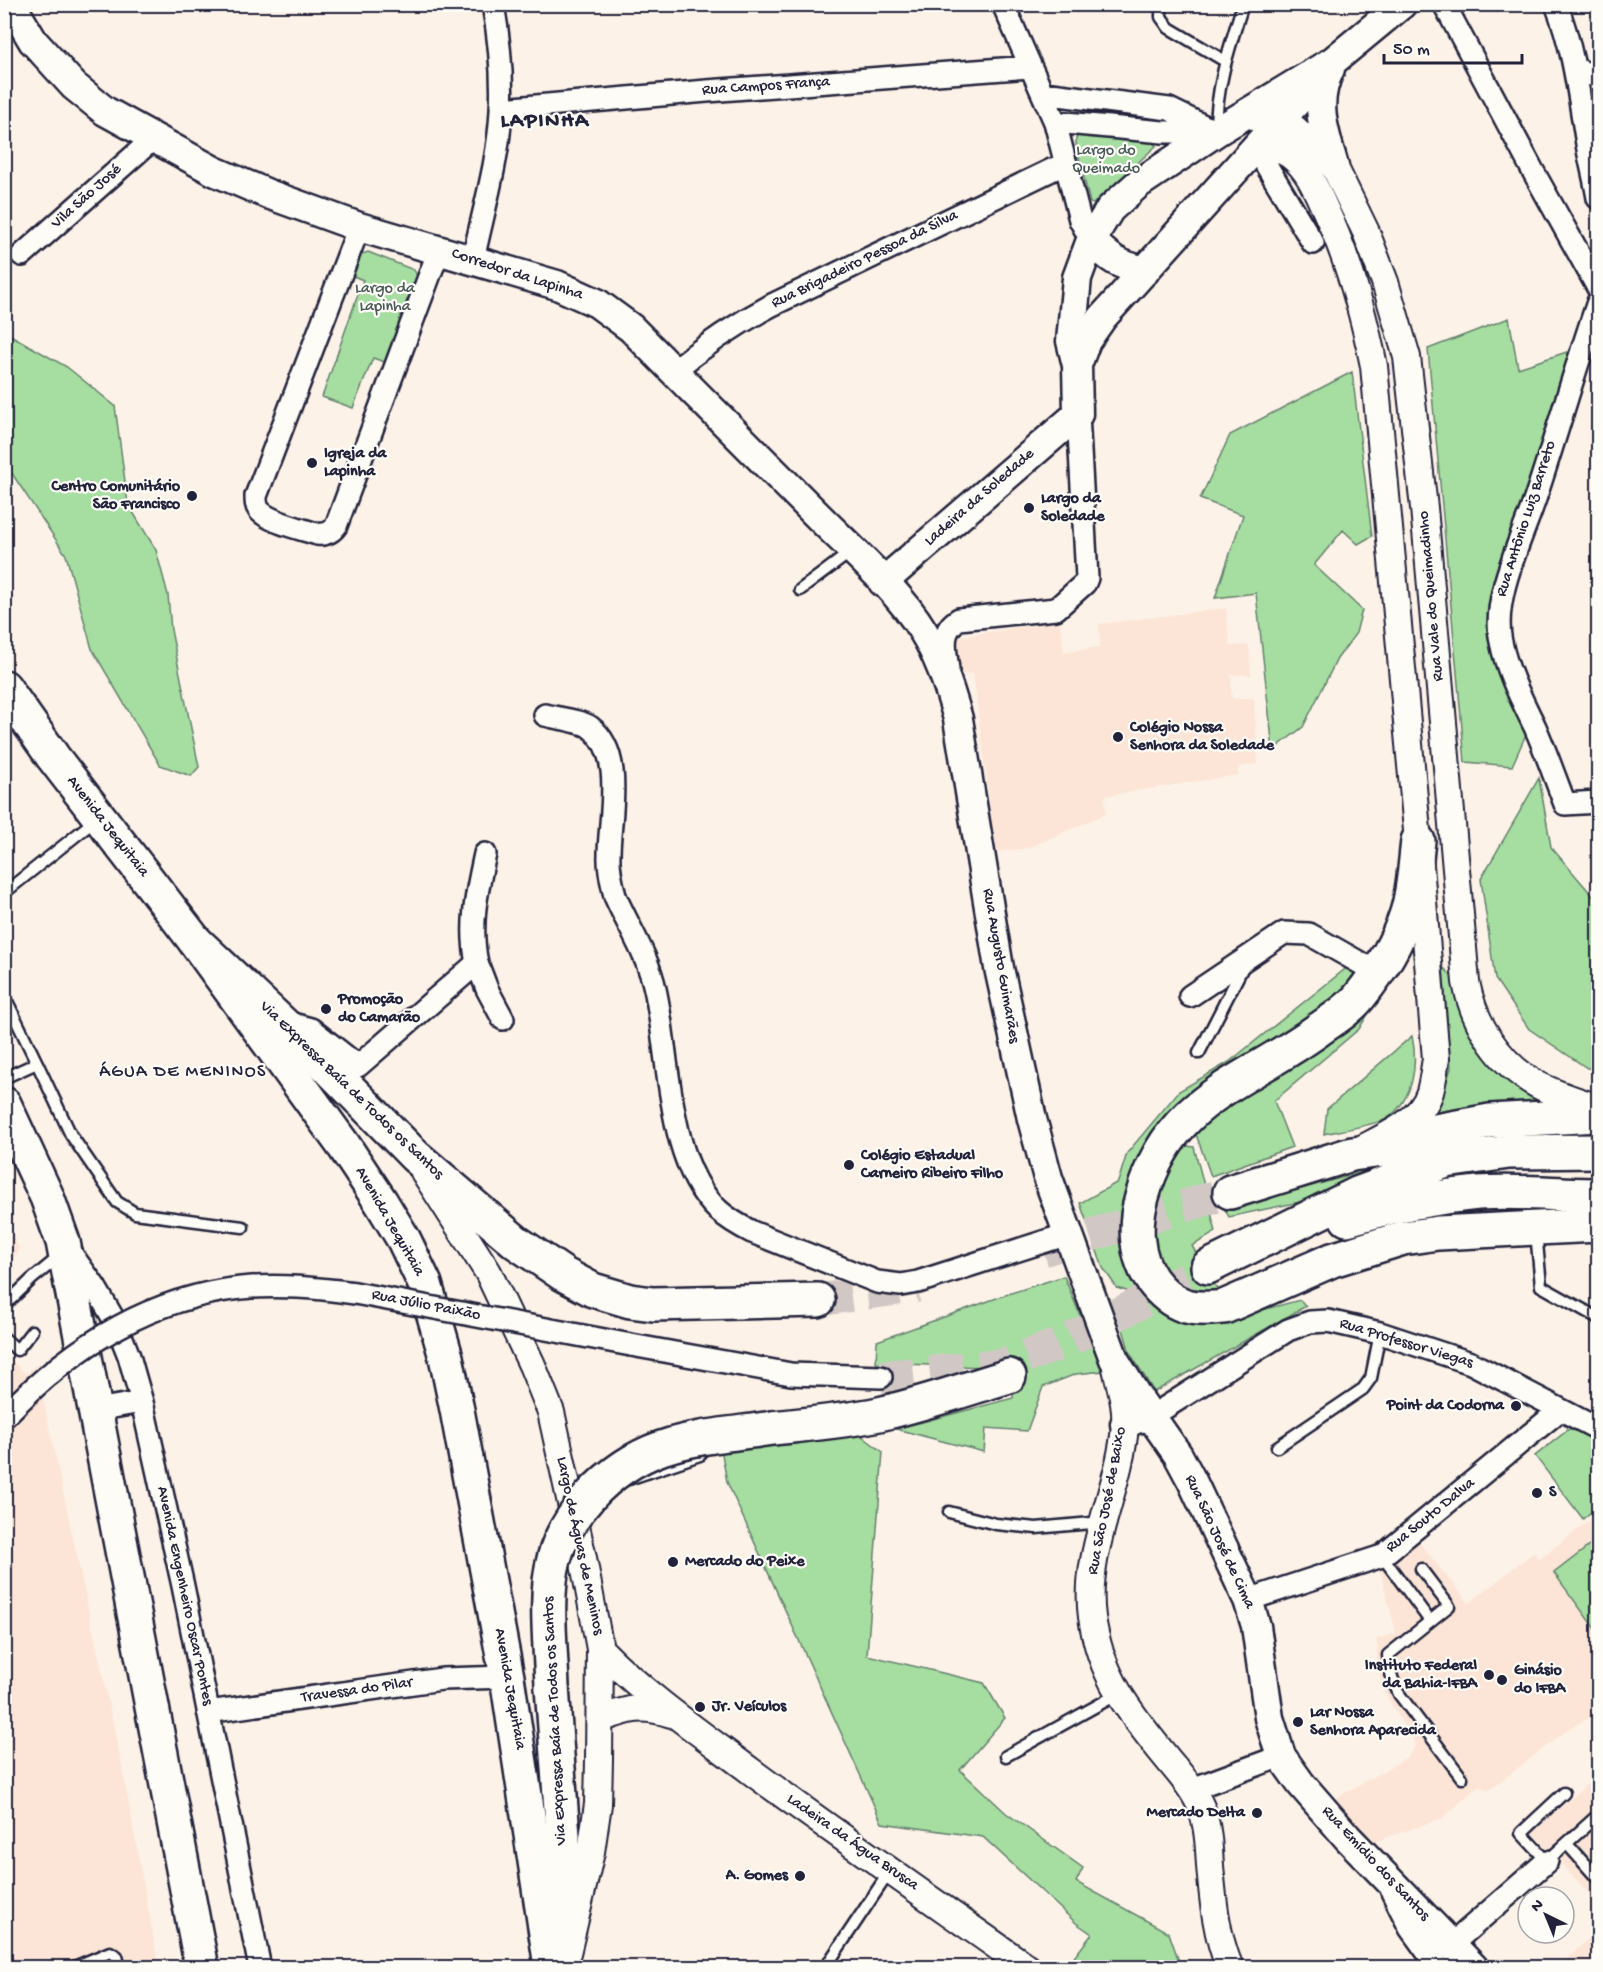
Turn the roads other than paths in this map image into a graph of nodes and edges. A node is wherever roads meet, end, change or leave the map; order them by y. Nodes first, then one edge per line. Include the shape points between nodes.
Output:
1 (11, 4) edge
2 (493, 4) edge
3 (1003, 4) edge
4 (1161, 4) edge
5 (1243, 4) edge
6 (1402, 4) edge
7 (1444, 4) edge
8 (1556, 4) edge
9 (1226, 61) junction
10 (1333, 61) junction
11 (1030, 67) junction
12 (1575, 69) junction
13 (1599, 77) edge
14 (1043, 93) junction
15 (501, 109) junction
16 (1055, 122) junction
17 (1278, 122) junction
18 (1216, 132) junction
19 (153, 139) junction
20 (1256, 148) junction
21 (1066, 163) junction
22 (1334, 166) junction
23 (1237, 169) junction
24 (1599, 198) edge
25 (359, 227) junction
26 (1091, 240) junction
27 (1313, 243) dead end
28 (439, 250) junction
29 (22, 255) dead end
30 (473, 260) junction
31 (1145, 272) junction
32 (1599, 288) edge
33 (1599, 302) edge
34 (1077, 365) junction
35 (673, 371) junction
36 (1078, 414) junction
37 (852, 551) junction
38 (883, 582) junction
39 (800, 590) dead end
40 (8, 688) edge
41 (950, 690) junction
42 (545, 715) dead end
43 (1599, 802) edge
44 (99, 817) junction
45 (1418, 842) junction
46 (485, 854) dead end
47 (4, 893) edge
48 (195, 940) junction
49 (1427, 953) junction
50 (1248, 957) junction
51 (477, 963) junction
52 (1378, 973) junction
53 (1466, 982) junction
54 (4, 995) edge
55 (1190, 996) dead end
56 (503, 1019) dead end
57 (279, 1020) junction
58 (1199, 1053) dead end
59 (37, 1063) junction
60 (4, 1078) edge
61 (4, 1104) edge
62 (1599, 1108) edge
63 (1599, 1114) edge
64 (1599, 1135) edge
65 (1599, 1151) edge
66 (1352, 1154) junction
67 (415, 1156) junction
68 (1599, 1166) edge
69 (1380, 1186) junction
70 (1230, 1192) tunnel mouth
71 (1599, 1195) edge
72 (1599, 1225) edge
73 (243, 1227) dead end
74 (1536, 1228) junction
75 (1068, 1234) junction
76 (64, 1247) junction
77 (818, 1300) tunnel mouth
78 (4, 1306) edge
79 (1599, 1318) edge
80 (32, 1331) dead end
81 (1380, 1333) junction
82 (4, 1338) edge
83 (1114, 1359) junction
84 (1009, 1376) dead end
85 (881, 1377) tunnel mouth
86 (142, 1402) junction
87 (96, 1410) junction
88 (1560, 1410) junction
89 (4, 1416) edge
90 (1152, 1416) junction
91 (1125, 1424) junction
92 (1599, 1429) edge
93 (1277, 1446) dead end
94 (700, 1455) dead end
95 (571, 1500) junction
96 (949, 1512) dead end
97 (1103, 1522) junction
98 (1382, 1556) junction
99 (1421, 1569) dead end
100 (1248, 1600) junction
101 (1430, 1621) junction
102 (600, 1649) junction
103 (507, 1677) junction
104 (1118, 1694) junction
105 (207, 1712) junction
106 (676, 1716) junction
107 (600, 1719) junction
108 (1006, 1756) dead end
109 (1281, 1756) junction
110 (1462, 1778) dead end
111 (1191, 1789) junction
112 (1564, 1793) dead end
113 (1599, 1815) edge
114 (1567, 1844) junction
115 (1547, 1861) junction
116 (890, 1870) junction
117 (1599, 1879) edge
118 (1445, 1956) edge
119 (72, 1968) edge
120 (120, 1968) edge
121 (202, 1968) edge
122 (260, 1968) edge
123 (551, 1968) edge
124 (557, 1968) edge
125 (563, 1968) edge
126 (825, 1968) edge
127 (1028, 1968) edge
128 (1230, 1968) edge
129 (1474, 1968) edge

1 - 19 main road, Corredor da Lapinha via 33,41 74,86 105,111
2 - 15 street via 498,30
3 - 11 street
4 - 9 lane via 1161,17 1169,28
5 - 9 lane
6 - 10 main road
7 - 32 street
8 - 12 street
9 - 18 lane via 1216,101
10 - 17 main road
10 - 18 main road
10 - 22 main road via 1322,84 1320,101
11 - 14 street
11 - 15 street, Rua Campos França
12 - 13 street
12 - 24 street
14 - 16 street
14 - 18 street via 1169,110
15 - 30 street
16 - 18 street via 1163,132
16 - 21 street
17 - 18 street, Rua Vale do Queimadinho via 1245,121
17 - 20 main road
17 - 22 street, Rua Vale do Queimadinho via 1295,129
18 - 23 main road via 1231,149
18 - 26 main road via 1122,196
19 - 25 main road, Corredor da Lapinha via 214,171
19 - 29 street, Vila São José
20 - 23 main road
20 - 27 street
20 - 45 street via 1269,146 1289,154 1312,179 1340,242 1366,327 1374,366
21 - 26 street via 1080,220
21 - 35 street, Rua Brigadeiro Pessoa da Silva via 772,305 728,330
22 - 53 street, Rua Vale do Queimadinho via 1366,232 1407,357
23 - 31 main road
25 - 28 main road, Corredor da Lapinha
25 - 28 street via 256,496 260,512 317,534 332,532 336,526
26 - 31 main road via 1125,267
26 - 34 main road via 1077,278 1071,341
28 - 30 main road, Corredor da Lapinha
30 - 35 main road, Corredor da Lapinha via 557,285 597,303 631,328
31 - 34 main road via 1092,330
33 - 43 street, Rua Antônio Luiz Barreto via 1500,599 1498,621 1507,663 1565,804
34 - 36 main road
35 - 37 main road, Corredor da Lapinha
36 - 38 main road, Ladeira da Soledade
36 - 41 street via 1085,584 1056,609 959,619 953,623 945,637
37 - 38 main road, Corredor da Lapinha
37 - 39 lane
38 - 41 main road, Rua Augusto Guimarães via 922,630
40 - 44 main road, Avenida Jequitaia via 53,757
41 - 75 main road, Rua Augusto Guimarães via 1019,1067 1048,1178
42 - 75 street via 589,727 610,756 614,787 611,882 655,986 685,1154 692,1174 717,1209 752,1232 877,1282 892,1284 918,1281
44 - 47 lane
44 - 48 main road, Avenida Jequitaia
45 - 49 street
45 - 52 main road via 1407,912
46 - 51 street via 473,921
48 - 57 main road, Via Expressa Baía de Todos os Santos
48 - 103 main road, Avenida Jequitaia via 350,1155 404,1240 425,1284 446,1357
49 - 52 street via 1404,955
49 - 53 street via 1446,959
49 - 66 street via 1436,1059 1430,1093 1411,1120
50 - 52 street via 1284,933 1309,934
50 - 55 street
50 - 58 lane
51 - 56 street
51 - 57 street via 358,1066 310,1029
52 - 74 main road via 1336,1017 1222,1089 1180,1123 1146,1180 1139,1207 1139,1248 1151,1278 1166,1295 1186,1306 1224,1307 1332,1260 1403,1238
53 - 62 street, Rua Vale do Queimadinho via 1470,1002 1489,1040 1519,1072 1537,1085
54 - 59 lane
57 - 67 main road, Via Expressa Baía de Todos os Santos
59 - 60 lane
59 - 73 lane via 72,1135 117,1202 135,1213
61 - 76 main road, Avenida Engenheiro Oscar Pontes via 47,1197
63 - 66 main road via 1490,1121 1437,1130
64 - 66 main road via 1447,1141
65 - 69 main road via 1474,1156 1446,1161
66 - 70 main road
67 - 77 main road, Via Expressa Baía de Todos os Santos via 538,1259 592,1290 653,1304
67 - 95 street, Largo de Águas de Meninos via 488,1272 532,1365 551,1412
68 - 69 main road via 1545,1164 1467,1169
69 - 71 main road via 1357,1194 1211,1273 1329,1224 1383,1208 1478,1193
72 - 74 main road
74 - 79 lane via 1541,1286
75 - 83 main road, Rua Augusto Guimarães
76 - 78 lane
76 - 86 street, Avenida Engenheiro Oscar Pontes via 116,1323
76 - 87 main road, Avenida Engenheiro Oscar Pontes
80 - 82 lane via 17,1350
81 - 88 street, Rua Professor Viegas via 1471,1363
81 - 90 street, Rua Professor Viegas via 1328,1321 1288,1330
81 - 93 lane via 1371,1378 1363,1389
83 - 90 main road, Rua São José de Cima
83 - 91 street, Rua São José de Baixo
84 - 124 main road, Via Expressa Baía de Todos os Santos, bridge via 878,1414 678,1442 652,1450 605,1480 573,1518 554,1560 550,1587 552,1687 563,1836
85 - 89 street, Rua Júlio Paixão, bridge via 791,1374 355,1293 275,1286 202,1295 139,1316 71,1357
86 - 87 street
86 - 105 street, Avenida Engenheiro Oscar Pontes
87 - 121 main road, Avenida Engenheiro Oscar Pontes
88 - 92 street, Rua Professor Viegas
88 - 98 street, Rua Souto Dalva
90 - 91 main road
90 - 100 main road, Rua São José de Cima via 1192,1481
91 - 97 street, Rua São José de Baixo
94 - 95 lane
95 - 102 street, Largo de Águas de Meninos
96 - 97 lane via 996,1524 1036,1528
97 - 104 street, Rua São José de Baixo via 1090,1596 1102,1659
98 - 100 street, Rua Souto Dalva
98 - 101 lane
99 - 101 lane via 1449,1606
100 - 109 main road, Rua São José de Cima via 1256,1626 1269,1718
101 - 110 lane via 1388,1655 1388,1666 1399,1694
102 - 106 street, Ladeira da Água Brusca
102 - 107 street, Largo de Águas de Meninos
103 - 105 street, Travessa do Pilar via 442,1679
103 - 123 main road, Avenida Jequitaia
104 - 108 lane
104 - 111 street, Rua São José de Baixo
105 - 122 street, Avenida Engenheiro Oscar Pontes
106 - 107 street, Ladeira da Água Brusca via 653,1708 637,1708
106 - 116 street, Ladeira da Água Brusca
107 - 125 street, Largo de Águas de Meninos via 591,1852
109 - 111 street
109 - 118 main road, Rua Emídio dos Santos via 1301,1784 1380,1870
111 - 128 street, Rua São José de Baixo via 1204,1815 1214,1908
112 - 115 lane via 1521,1833
113 - 114 lane
114 - 115 lane
114 - 117 lane
115 - 118 street
116 - 126 lane
116 - 127 street, Ladeira da Água Brusca
118 - 129 main road, Rua Emídio dos Santos
119 - 120 lane via 110,1952 117,1956

